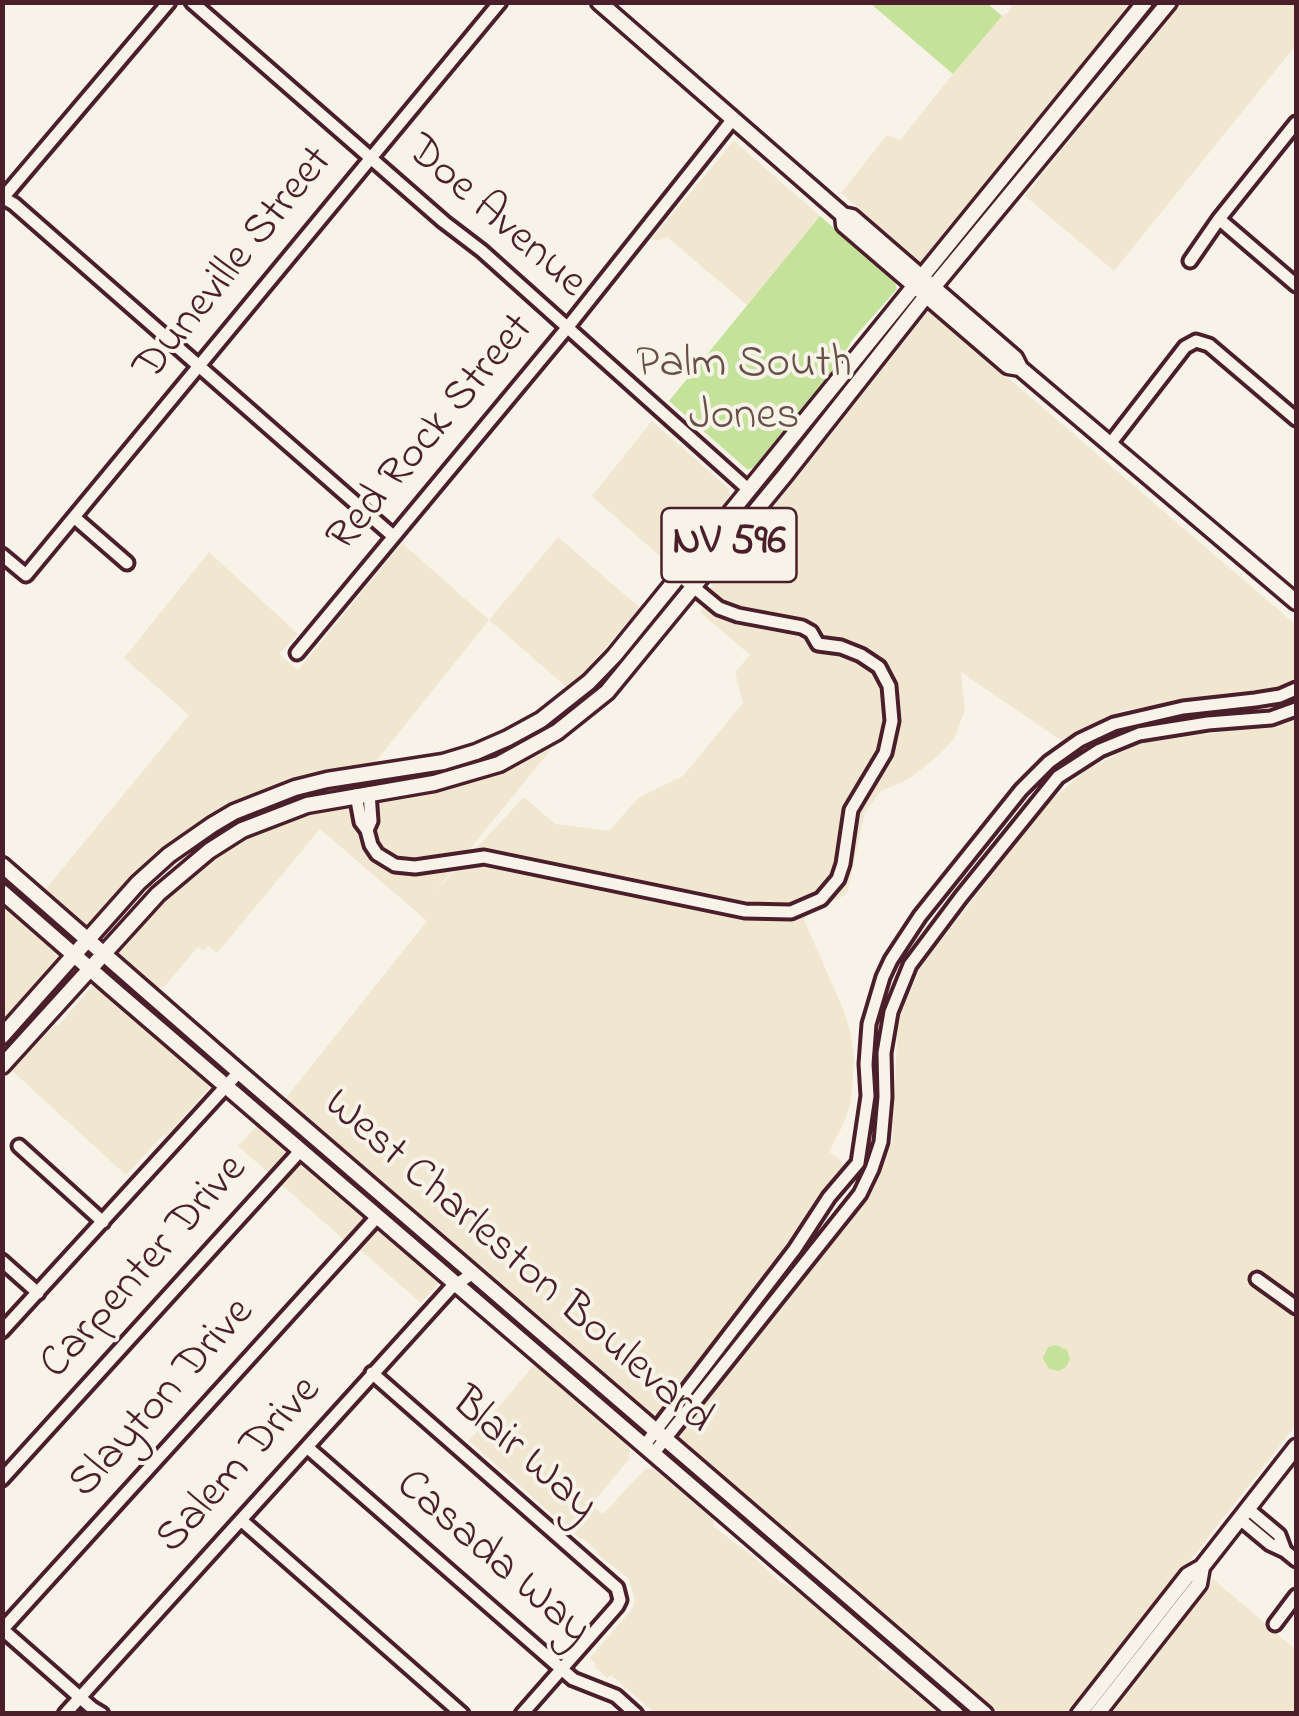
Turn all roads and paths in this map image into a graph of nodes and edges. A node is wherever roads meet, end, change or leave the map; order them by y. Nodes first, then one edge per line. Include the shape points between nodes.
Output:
1 (168, 2) edge
2 (192, 2) edge
3 (500, 2) edge
4 (599, 2) edge
5 (1145, 2) edge
6 (1169, 2) edge
7 (1088, 72) junction
8 (1102, 86) junction
9 (733, 120) junction
10 (1296, 124) edge
11 (370, 158) junction
12 (3, 198) edge
13 (1219, 219) junction
14 (1190, 261) dead end
15 (918, 281) junction
16 (1296, 285) edge
17 (930, 292) junction
18 (567, 328) junction
19 (200, 366) junction
20 (1296, 419) edge
21 (1110, 444) junction
22 (749, 490) junction
23 (74, 517) junction
24 (394, 536) junction
25 (2, 555) edge
26 (127, 563) dead end
27 (680, 575) junction
28 (694, 588) junction
29 (1296, 602) edge
30 (298, 654) dead end
31 (1296, 689) edge
32 (570, 698) junction
33 (1256, 700) junction
34 (1296, 709) edge
35 (582, 714) junction
36 (1258, 719) junction
37 (1094, 733) junction
38 (1100, 750) junction
39 (378, 772) junction
40 (359, 776) junction
41 (355, 795) junction
42 (1003, 812) junction
43 (1017, 826) junction
44 (2, 865) edge
45 (2, 892) edge
46 (89, 939) junction
47 (105, 954) junction
48 (74, 955) junction
49 (91, 970) junction
50 (877, 992) junction
51 (894, 1000) junction
52 (2, 1036) edge
53 (2, 1066) edge
54 (238, 1072) junction
55 (226, 1086) junction
56 (278, 1131) junction
57 (18, 1146) dead end
58 (328, 1147) junction
59 (301, 1150) junction
60 (378, 1216) junction
61 (103, 1222) junction
62 (812, 1224) junction
63 (826, 1236) junction
64 (2, 1261) edge
65 (473, 1273) junction
66 (1257, 1279) dead end
67 (455, 1283) junction
68 (38, 1293) junction
69 (1296, 1307) edge
70 (2, 1331) edge
71 (372, 1373) junction
72 (661, 1435) junction
73 (307, 1447) junction
74 (1296, 1447) edge
75 (649, 1450) junction
76 (2, 1479) edge
77 (1244, 1514) junction
78 (241, 1520) junction
79 (1296, 1560) edge
80 (1296, 1596) edge
81 (1179, 1598) junction
82 (1275, 1624) dead end
83 (3, 1630) edge
84 (1144, 1631) junction
85 (562, 1669) junction
86 (1119, 1685) junction
87 (80, 1697) junction
88 (65, 1714) edge
89 (102, 1714) edge
90 (462, 1714) edge
91 (522, 1714) edge
92 (636, 1714) edge
93 (956, 1714) edge
94 (985, 1714) edge
95 (1080, 1714) edge
96 (1096, 1714) edge

1 - 12 street
2 - 11 street, Doe Avenue
3 - 11 street, Duneville Street
4 - 9 main road
5 - 7 main road, NV 596
6 - 8 main road, NV 596
7 - 8 main road
7 - 15 main road, NV 596
8 - 17 main road, NV 596
9 - 15 main road
9 - 18 street, Red Rock Street
10 - 13 street
11 - 18 street, Doe Avenue
11 - 19 street, Duneville Street
12 - 19 street
13 - 14 street
13 - 16 street
15 - 17 main road
15 - 22 main road, NV 596
17 - 21 main road via 1016,358
17 - 28 main road, NV 596
18 - 22 street, Doe Avenue
18 - 24 street, Red Rock Street
19 - 23 street, Duneville Street
19 - 24 street
20 - 21 street via 1196,341
21 - 29 main road
22 - 27 main road, NV 596
23 - 25 street, Duneville Street via 26,575
23 - 26 street
24 - 30 street, Red Rock Street
27 - 28 street
27 - 32 main road, NV 596
28 - 35 main road, NV 596
28 - 41 street via 719,608 802,627 818,644 862,655 879,666 889,686 888,742 850,810 838,880 822,899 791,912 745,911 484,857 396,866 376,854
31 - 33 street
32 - 35 main road
32 - 39 main road, NV 596 via 476,752
33 - 36 street
33 - 37 street via 1148,715
34 - 36 street
35 - 41 main road, NV 596 via 498,764 434,783
36 - 38 street via 1139,734
37 - 38 street
37 - 42 street via 1048,762
38 - 43 street via 1058,777
39 - 40 main road, NV 596
39 - 41 main road
40 - 41 main road
40 - 46 main road, NV 596 via 295,788 223,818 156,865
41 - 47 main road, NV 596 via 265,820 209,850
42 - 43 street
42 - 50 street via 920,916
43 - 51 street via 910,965
44 - 46 main road, West Charleston Boulevard
45 - 48 main road, West Charleston Boulevard
46 - 47 main road, West Charleston Boulevard
46 - 48 main road, NV 596
47 - 49 main road, NV 596
47 - 54 main road, West Charleston Boulevard
48 - 49 main road, West Charleston Boulevard
48 - 52 main road, NV 596
49 - 53 main road, NV 596
49 - 55 main road, West Charleston Boulevard
50 - 51 street
50 - 62 street via 858,1163
51 - 63 street via 884,1053 881,1142 860,1194
54 - 55 street
54 - 58 main road, West Charleston Boulevard
55 - 56 main road, West Charleston Boulevard
55 - 61 street
56 - 58 main road via 314,1148
56 - 59 main road, West Charleston Boulevard
57 - 61 street
58 - 65 main road, West Charleston Boulevard
59 - 60 main road, West Charleston Boulevard
59 - 76 street, Carpenter Drive
60 - 67 main road, West Charleston Boulevard
60 - 83 street, Slayton Drive
61 - 68 street
62 - 63 street
62 - 72 street
63 - 72 street
64 - 68 street
65 - 67 street, Salem Drive
65 - 72 main road, West Charleston Boulevard
66 - 69 street
67 - 71 street, Salem Drive
67 - 75 main road, West Charleston Boulevard
68 - 70 street
71 - 73 street, Salem Drive
71 - 85 street, Blair Way via 616,1586 617,1606
72 - 75 street
72 - 94 main road, West Charleston Boulevard
73 - 78 street, Salem Drive
73 - 85 street, Casada Way
74 - 77 main road
75 - 93 main road, West Charleston Boulevard
77 - 79 street via 1270,1544
77 - 81 main road via 1188,1575
78 - 87 street, Salem Drive
78 - 90 street
80 - 82 street
81 - 84 main road
81 - 86 main road
83 - 87 street
84 - 86 main road
84 - 95 main road
85 - 91 street
85 - 92 street, Casada Way
86 - 96 main road
87 - 88 street, Salem Drive
87 - 89 street

